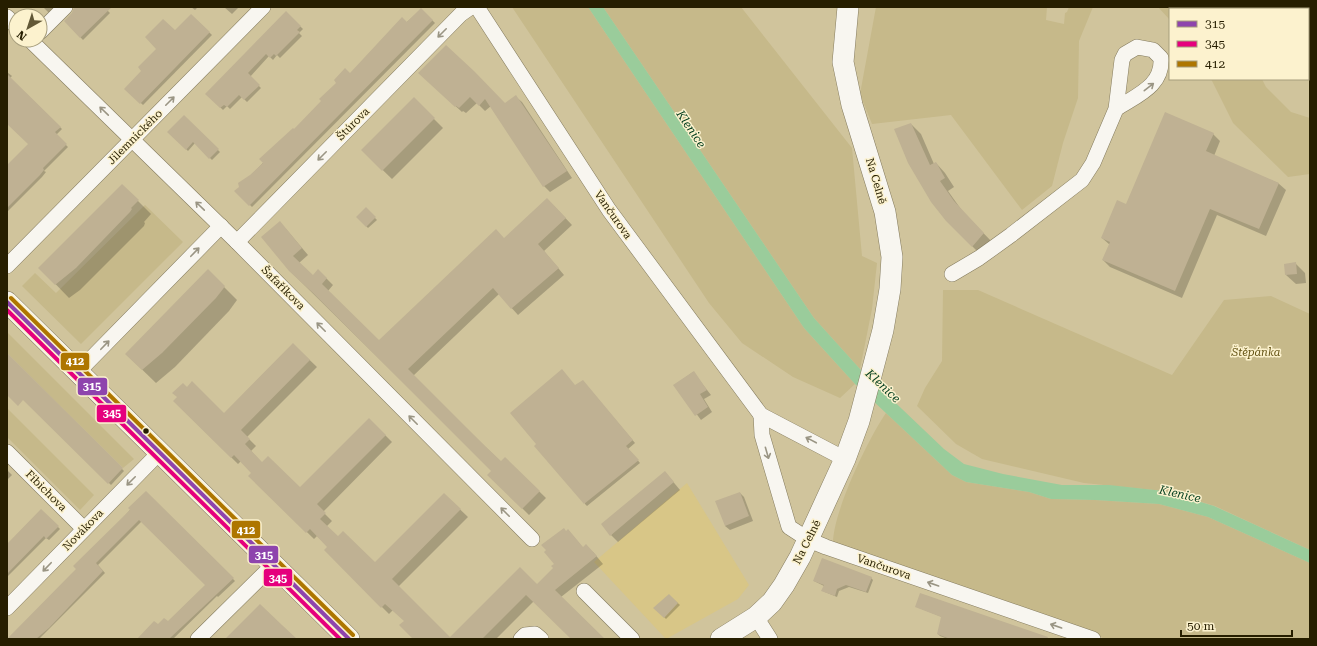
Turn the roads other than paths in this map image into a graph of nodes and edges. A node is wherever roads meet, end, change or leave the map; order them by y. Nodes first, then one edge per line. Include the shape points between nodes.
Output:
1 (65, 7) edge
2 (263, 7) edge
3 (471, 7) edge
4 (477, 7) edge
5 (848, 7) edge
6 (48, 23) edge
7 (43, 48) edge
8 (1116, 109) dead end
9 (132, 139) junction
10 (221, 226) junction
11 (237, 242) junction
12 (7, 266) edge
13 (952, 274) dead end
14 (7, 302) edge
15 (77, 373) junction
16 (761, 414) junction
17 (7, 452) edge
18 (159, 453) junction
19 (845, 459) junction
20 (84, 529) junction
21 (532, 539) dead end
22 (809, 540) junction
23 (274, 564) junction
24 (584, 591) dead end
25 (7, 608) edge
26 (756, 617) junction
27 (198, 639) edge
28 (349, 639) edge
29 (521, 639) edge
30 (540, 639) edge
31 (632, 639) edge
32 (721, 639) edge
33 (770, 639) edge
34 (1093, 639) edge

1 - 6 street
9 -> 2 street, Jilemnického
3 -> 11 street, Štúrova via 461,14
4 - 16 street, Vančurova via 609,210
5 - 19 street, Na Celně via 843,62 852,105 885,212 892,257 890,289 876,356 859,421
9 -> 7 street, Šafaříkova
8 - 13 street via 1093,163 1082,180 1011,235
10 -> 9 street, Šafaříkova
9 - 12 street, Jilemnického
10 - 11 street, Šafaříkova
15 -> 10 street
21 -> 11 street, Šafaříkova
14 - 15 street
15 - 18 street
19 -> 16 street, Vančurova
16 -> 22 street, Vančurova via 762,435 789,527
17 - 20 street, Fibichova
18 -> 20 street, Novákova
18 - 23 street
19 - 22 street, Na Celně
20 -> 25 street, Novákova
22 - 26 street, Na Celně via 784,585 772,602
34 -> 22 street, Vančurova
23 - 27 street
23 - 28 street
24 - 31 street
26 - 32 street, Na Celně
26 - 33 street
29 - 30 street via 525,635 535,634

